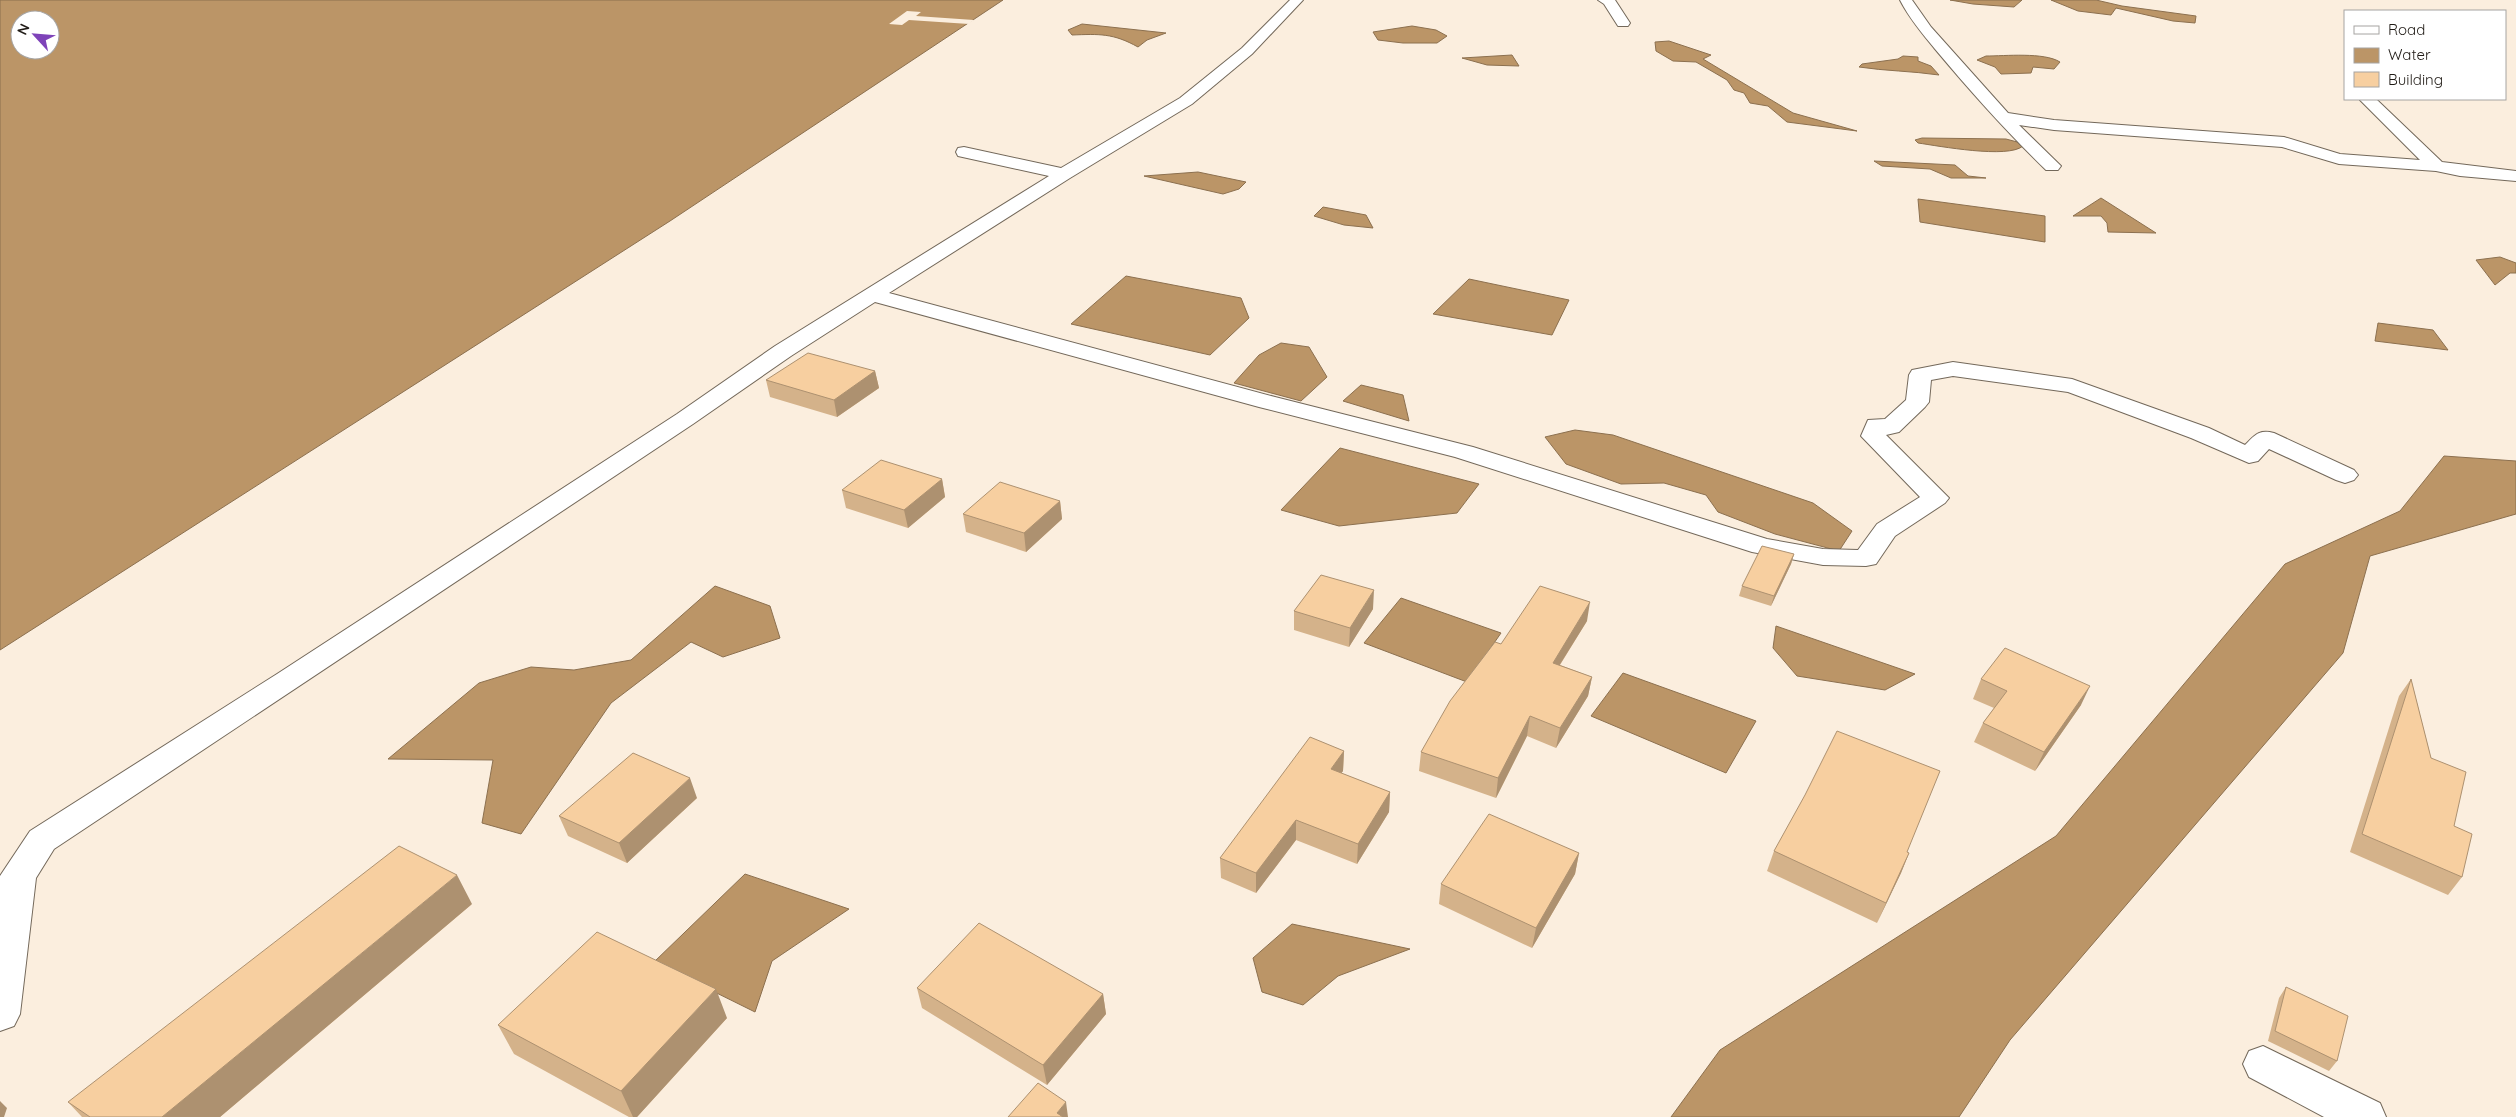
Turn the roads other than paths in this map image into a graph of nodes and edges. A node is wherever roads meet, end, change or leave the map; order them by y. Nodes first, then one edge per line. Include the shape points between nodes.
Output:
1 (1297, 0) edge
2 (1604, 0) edge
3 (1906, 0) edge
4 (1623, 23) dead end
5 (2368, 100) dead end
6 (2001, 117) junction
7 (964, 152) dead end
8 (2052, 166) dead end
9 (2436, 166) junction
10 (1064, 174) junction
11 (2516, 176) edge
12 (872, 295) junction
13 (2345, 475) dead end
14 (0, 1014) edge
15 (2263, 1064) dead end
16 (2366, 1117) edge

1 - 10 street via 1247,51 1186,101
2 - 4 street via 1609,1
3 - 6 street via 1918,19
5 - 9 street
6 - 8 street
6 - 9 street via 2054,125 2284,142 2339,159
7 - 10 street
9 - 11 street
10 - 12 street
12 - 13 street via 1464,452 1762,546 1823,557 1866,558 1886,530 1936,498 1873,436 1876,425 1890,427 1917,402 1920,374 1953,369 2072,386 2200,432 2249,456 2265,438
12 - 14 street via 42,840 18,876
15 - 16 street

